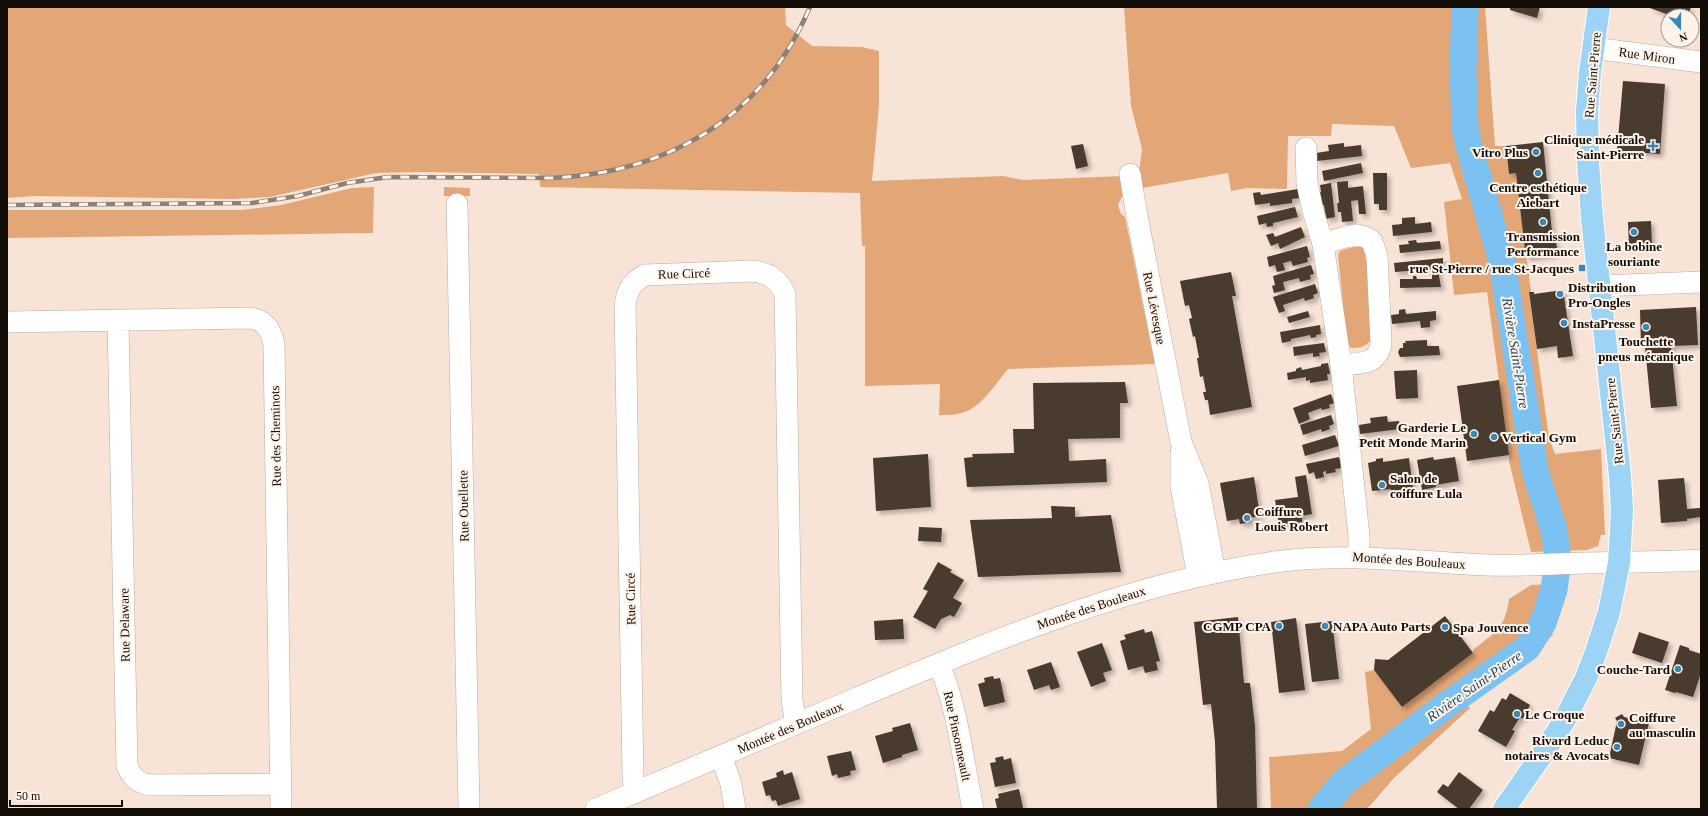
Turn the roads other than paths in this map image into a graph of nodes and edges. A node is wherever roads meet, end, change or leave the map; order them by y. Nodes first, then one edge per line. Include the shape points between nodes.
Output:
1 (1599, 7) edge
2 (1593, 48) junction
3 (1701, 62) edge
4 (1306, 148) dead end
5 (1130, 174) dead end
6 (457, 204) dead end
7 (1323, 244) junction
8 (1701, 282) edge
9 (1600, 286) junction
10 (118, 320) junction
11 (7, 322) edge
12 (1341, 365) junction
13 (1359, 557) junction
14 (1701, 560) edge
15 (1619, 563) junction
16 (1206, 574) junction
17 (939, 664) junction
18 (796, 724) junction
19 (721, 756) junction
20 (281, 784) junction
21 (635, 793) junction
22 (1512, 806) edge
23 (281, 809) edge
24 (469, 809) edge
25 (596, 809) edge
26 (735, 809) edge
27 (973, 809) edge

1 - 2 main road, Rue Saint-Pierre
2 - 3 street, Rue Miron
2 - 9 main road, Rue Saint-Pierre via 1587,111 1587,158
4 - 7 street via 1309,196
5 - 16 street, Rue Lévesque via 1181,442 1180,486
6 - 24 street, Rue Ouellette
7 - 12 street
7 - 12 street via 1358,235 1372,241 1377,256 1380,352 1376,358 1368,361
8 - 9 street
9 - 15 main road, Rue Saint-Pierre via 1620,476 1622,523
10 - 11 street, Rue des Cheminots
10 - 20 street, Rue Delaware via 127,766 135,779 142,784
10 - 20 street, Rue des Cheminots via 251,318 263,322 272,336
12 - 13 street
13 - 15 street, Montée des Bouleaux via 1531,565
13 - 16 street, Montée des Bouleaux via 1291,560
14 - 15 street, Montée des Bouleaux
15 - 22 main road, Rue Saint-Pierre via 1609,612 1589,672
16 - 17 street, Montée des Bouleaux via 1089,606
17 - 18 street, Montée des Bouleaux
17 - 27 street, Rue Pinsonneault via 954,715
18 - 19 street, Montée des Bouleaux
18 - 21 street, Rue Circé via 792,701 785,294 776,280 762,272 645,275 638,278 628,290 625,305
19 - 21 street, Montée des Bouleaux
19 - 26 street via 731,784
20 - 23 street, Rue des Cheminots
21 - 25 street, Montée des Bouleaux

